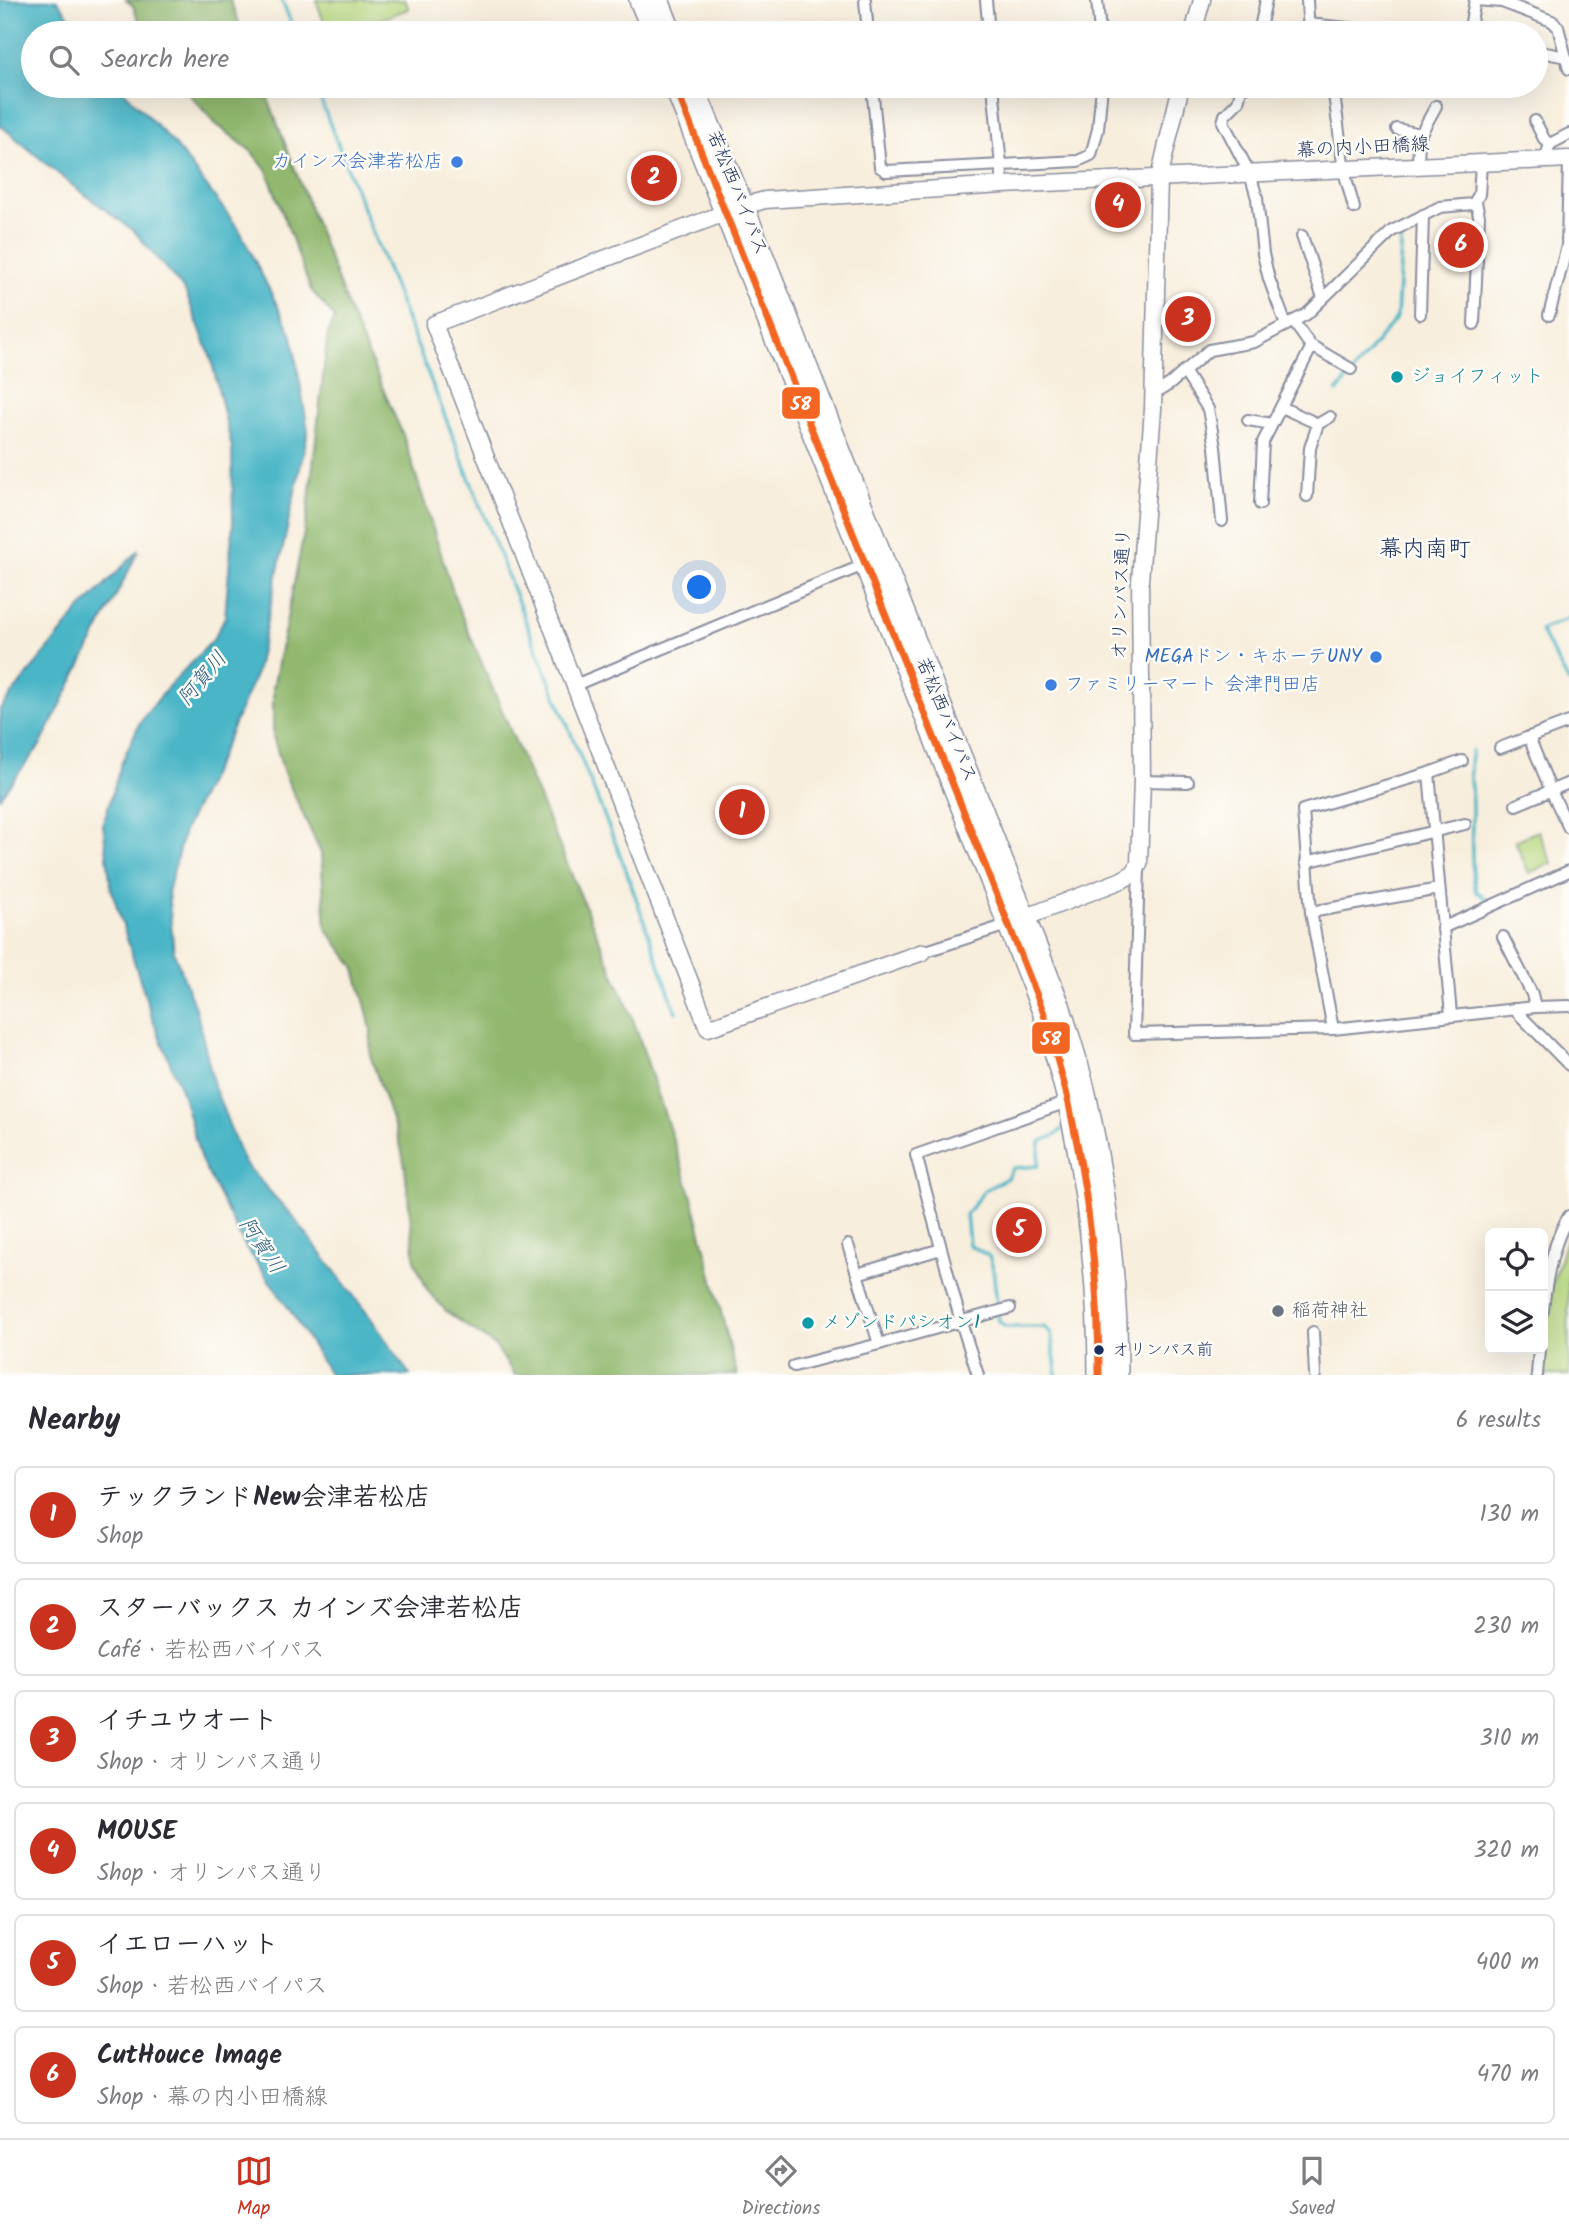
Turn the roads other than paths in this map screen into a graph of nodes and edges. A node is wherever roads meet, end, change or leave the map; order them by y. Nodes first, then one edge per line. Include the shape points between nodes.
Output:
1 (640, 0) edge
2 (658, 0) edge
3 (864, 0) edge
4 (986, 0) edge
5 (1097, 0) edge
6 (1202, 0) edge
7 (1266, 0) edge
8 (1475, 0) edge
9 (1307, 1) edge
10 (1502, 1) edge
11 (649, 21) edge
12 (666, 21) edge
13 (866, 21) edge
14 (988, 21) edge
15 (1099, 21) edge
16 (1196, 21) edge
17 (1262, 21) edge
18 (1308, 21) edge
19 (1471, 21) edge
20 (1548, 53) edge
21 (1566, 57) junction
22 (1569, 69) edge
23 (681, 98) edge
24 (697, 98) edge
25 (873, 98) edge
26 (994, 98) edge
27 (1101, 98) edge
28 (1178, 98) edge
29 (1239, 98) edge
30 (1335, 98) edge
31 (1436, 106) dead end
32 (1535, 121) dead end
33 (1397, 129) dead end
34 (1421, 134) junction
35 (1569, 134) edge
36 (1547, 152) junction
37 (1569, 159) edge
38 (1480, 163) junction
39 (1000, 164) junction
40 (1418, 166) junction
41 (1344, 171) junction
42 (1250, 174) junction
43 (1159, 178) junction
44 (1003, 185) junction
45 (1476, 202) junction
46 (1354, 208) dead end
47 (735, 209) junction
48 (1423, 215) junction
49 (1302, 236) dead end
50 (1323, 298) junction
51 (1420, 314) dead end
52 (1549, 315) dead end
53 (1289, 323) junction
54 (1474, 324) dead end
55 (1312, 346) junction
56 (1351, 369) dead end
57 (1184, 371) junction
58 (1154, 394) junction
59 (1281, 407) junction
60 (1330, 416) dead end
61 (1248, 421) dead end
62 (1272, 424) junction
63 (1318, 424) junction
64 (1307, 496) dead end
65 (1261, 504) dead end
66 (1222, 521) dead end
67 (866, 564) junction
68 (575, 685) junction
69 (1569, 722) edge
70 (1529, 737) junction
71 (1500, 748) dead end
72 (1462, 761) dead end
73 (1429, 773) junction
74 (1142, 781) junction
75 (1188, 782) dead end
76 (1569, 783) edge
77 (1551, 791) junction
78 (1516, 805) dead end
79 (1465, 824) dead end
80 (1569, 828) edge
81 (1434, 833) junction
82 (1306, 862) junction
83 (1139, 864) junction
84 (1569, 871) edge
85 (1439, 889) junction
86 (1311, 912) junction
87 (1016, 921) junction
88 (1443, 928) junction
89 (1503, 937) dead end
90 (923, 953) joint
91 (1569, 1006) edge
92 (1535, 1007) junction
93 (1514, 1009) junction
94 (1451, 1016) junction
95 (1333, 1029) junction
96 (1569, 1065) edge
97 (1077, 1098) junction
98 (1569, 1216) edge
99 (848, 1245) dead end
100 (942, 1249) junction
101 (857, 1274) junction
102 (1544, 1291) edge
103 (1001, 1310) dead end
104 (961, 1322) junction
105 (1313, 1332) dead end
106 (878, 1344) junction
107 (1539, 1354) edge
108 (794, 1366) dead end
109 (978, 1375) edge
110 (1100, 1375) edge
111 (1117, 1375) edge
112 (1315, 1375) edge
113 (1537, 1375) edge

1 - 11 highway
2 - 12 highway
3 - 13 street
4 - 14 street
5 - 15 street
6 - 16 street
7 - 17 street
8 - 10 street
8 - 19 street
9 - 18 street
10 - 21 street via 1552,21
20 - 21 street
21 - 22 street
23 - 47 highway, 若松西バイパス
24 - 47 highway, 若松西バイパス
25 - 39 street via 880,167 886,171
26 - 39 street
27 - 39 street via 1091,155 1078,161
28 - 43 street, オリンパス通り
29 - 42 street via 1223,122
30 - 41 street
31 - 34 street
32 - 36 street
33 - 34 street
34 - 40 street
35 - 36 street
36 - 37 street, 幕の内小田橋線
36 - 38 street, 幕の内小田橋線
37 - 52 street via 1567,246
38 - 40 street, 幕の内小田橋線
38 - 45 street
39 - 44 street
40 - 41 street, 幕の内小田橋線
41 - 42 street, 幕の内小田橋線
41 - 46 street
42 - 43 street, 幕の内小田橋線
42 - 53 street via 1269,279
43 - 44 street, 幕の内小田橋線
43 - 58 street, オリンパス通り
44 - 47 street, 幕の内小田橋線 via 765,200
45 - 48 street via 1440,207
45 - 54 street
47 - 67 highway, 若松西バイパス
47 - 68 street, 幕の内小田橋線 via 434,324
47 - 87 highway, 若松西バイパス
48 - 50 street via 1392,231
48 - 51 street
49 - 50 street
50 - 53 street
53 - 55 street
53 - 57 street via 1254,342 1209,350
55 - 56 street
55 - 59 street
57 - 58 street
57 - 66 street via 1208,409
58 - 74 street, オリンパス通り via 1140,581
59 - 62 street
59 - 63 street
60 - 63 street
61 - 62 street
62 - 65 street via 1263,442
63 - 64 street via 1310,448
67 - 68 street
67 - 87 highway, 若松西バイパス
68 - 90 street via 708,1028
69 - 70 street
70 - 71 street
70 - 77 street
72 - 73 street
73 - 81 street
73 - 82 street via 1303,810
74 - 75 street
74 - 83 street, オリンパス通り
76 - 77 street
77 - 78 street
77 - 80 street
79 - 81 street
81 - 82 street
81 - 85 street
82 - 86 street
83 - 87 street via 1122,880
83 - 95 street via 1134,1034
84 - 88 street
85 - 86 street
85 - 88 street
86 - 95 street
87 - 90 street
87 - 97 highway, 若松西バイパス via 1059,1005
88 - 94 street
89 - 92 street
91 - 92 street
92 - 93 street
93 - 94 street
93 - 96 street
94 - 95 street
97 - 100 street via 916,1155
97 - 110 highway, 若松西バイパス via 1095,1262
97 - 111 highway, 若松西バイパス via 1113,1260
98 - 102 street via 1561,1228
99 - 101 street
100 - 101 street
100 - 104 street
101 - 106 street
103 - 104 street
104 - 106 street
104 - 109 street
105 - 112 street
106 - 108 street
107 - 113 street

